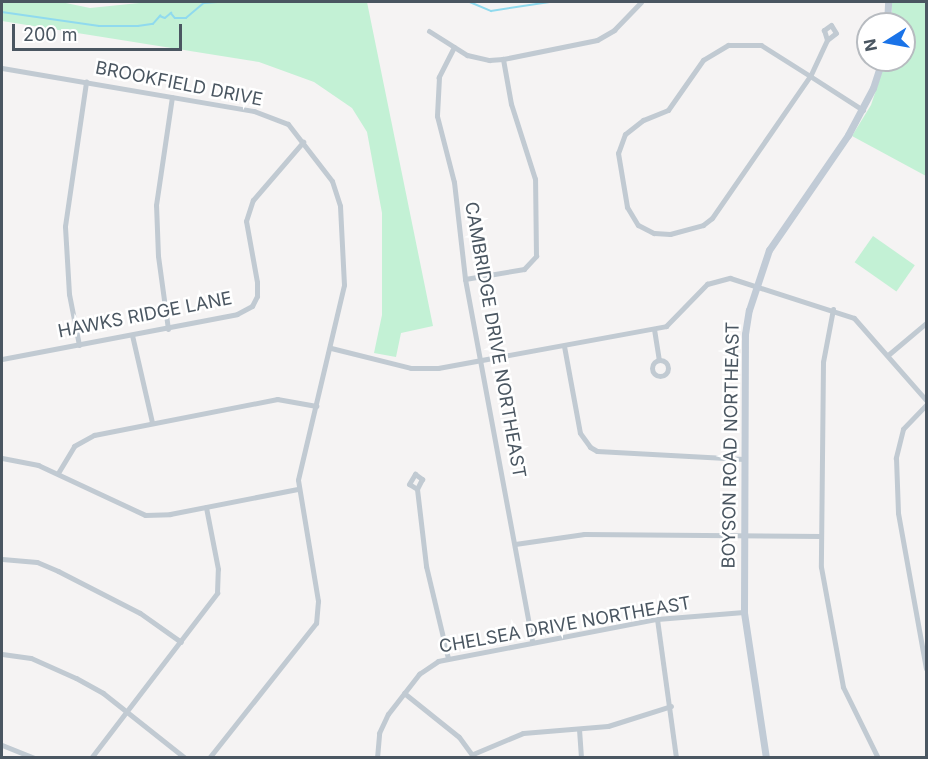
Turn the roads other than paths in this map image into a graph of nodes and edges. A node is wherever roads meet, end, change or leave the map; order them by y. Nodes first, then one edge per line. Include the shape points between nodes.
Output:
1 (641, 2) edge
2 (429, 32) dead end
3 (827, 39) dead end
4 (454, 47) junction
5 (503, 59) junction
6 (2, 68) edge
7 (877, 72) edge
8 (810, 76) junction
9 (86, 82) junction
10 (172, 97) junction
11 (863, 110) junction
12 (303, 142) junction
13 (465, 279) junction
14 (756, 285) junction
15 (833, 309) junction
16 (927, 323) edge
17 (168, 329) junction
18 (654, 329) junction
19 (132, 335) junction
20 (79, 345) junction
21 (564, 346) junction
22 (331, 348) junction
23 (888, 354) junction
24 (2, 359) edge
25 (480, 360) junction
26 (659, 360) dead end
27 (927, 403) edge
28 (316, 406) junction
29 (152, 422) junction
30 (2, 458) edge
31 (744, 459) junction
32 (58, 473) junction
33 (298, 489) junction
34 (417, 489) dead end
35 (206, 507) junction
36 (743, 536) junction
37 (821, 536) junction
38 (515, 544) junction
39 (2, 559) edge
40 (744, 612) junction
41 (657, 619) junction
42 (181, 642) junction
43 (532, 642) junction
44 (2, 654) edge
45 (448, 658) junction
46 (927, 668) edge
47 (404, 693) junction
48 (671, 706) junction
49 (127, 712) junction
50 (579, 729) junction
51 (2, 745) edge
52 (473, 756) edge
53 (34, 758) edge
54 (91, 758) edge
55 (185, 758) edge
56 (209, 758) edge
57 (377, 758) edge
58 (581, 758) edge
59 (676, 758) edge
60 (766, 758) edge
61 (878, 758) edge

1 - 5 street via 614,30 597,40
2 - 4 street
3 - 8 street
4 - 5 street via 478,59
4 - 13 street, CAMBRIDGE DRIVE NORTHEAST via 439,77 435,96 454,182
5 - 13 street via 511,104 535,179 536,255 524,269
6 - 9 street, BROOKFIELD DRIVE
7 - 11 main road, BOYSON ROAD NORTHEAST
8 - 8 street via 712,218 703,225 670,234 654,233 638,225 627,207 620,145 633,127 668,110 703,60 728,45 761,45
8 - 11 street
9 - 10 street, BROOKFIELD DRIVE
9 - 20 street via 64,226 69,294
10 - 12 street, BROOKFIELD DRIVE via 254,111 288,124
10 - 17 street via 156,205
11 - 14 main road, BOYSON ROAD NORTHEAST via 769,250
12 - 17 street, HAWKS RIDGE LANE via 253,200 246,221 257,282 252,306 237,314
12 - 22 street, BROOKFIELD DRIVE via 332,181 340,206 344,285
13 - 25 street, CAMBRIDGE DRIVE NORTHEAST
14 - 15 street
14 - 18 street via 730,278 715,280 700,290 673,321
14 - 31 main road, BOYSON ROAD NORTHEAST via 745,334
15 - 23 street via 863,325
15 - 37 street via 823,362
16 - 23 street
17 - 19 street, HAWKS RIDGE LANE
18 - 21 street
18 - 26 street
19 - 20 street, HAWKS RIDGE LANE
19 - 29 street
20 - 24 street, HAWKS RIDGE LANE
21 - 25 street
21 - 31 street via 580,433 590,447 607,452
22 - 25 street via 411,368
22 - 28 street, BROOKFIELD DRIVE
23 - 27 street
25 - 38 street, CAMBRIDGE DRIVE NORTHEAST
27 - 46 street via 903,429 896,458 898,513
28 - 29 street via 277,399
28 - 33 street, BROOKFIELD DRIVE
29 - 32 street via 84,440 67,455
30 - 32 street
31 - 36 main road, BOYSON ROAD NORTHEAST
32 - 35 street via 145,515
33 - 35 street
33 - 56 street via 318,601 316,623
34 - 45 street via 426,567
35 - 42 street via 218,569 217,593
36 - 37 street
36 - 38 street via 584,534
36 - 40 main road, BOYSON ROAD NORTHEAST
37 - 61 street via 823,585 843,687
38 - 43 street, CAMBRIDGE DRIVE NORTHEAST
39 - 42 street via 38,562 58,571 140,613
40 - 41 street, CHELSEA DRIVE NORTHEAST
40 - 60 main road, BOYSON ROAD NORTHEAST
41 - 43 street, CHELSEA DRIVE NORTHEAST
41 - 48 street
42 - 49 street
43 - 45 street, CHELSEA DRIVE NORTHEAST
44 - 49 street via 47,664 103,693
45 - 47 street, CHELSEA DRIVE NORTHEAST via 427,667
47 - 52 street via 446,726
47 - 57 street, CHELSEA DRIVE NORTHEAST via 382,725
48 - 50 street via 608,726
48 - 59 street
49 - 54 street
49 - 55 street
50 - 52 street via 523,733
50 - 58 street
51 - 53 street

